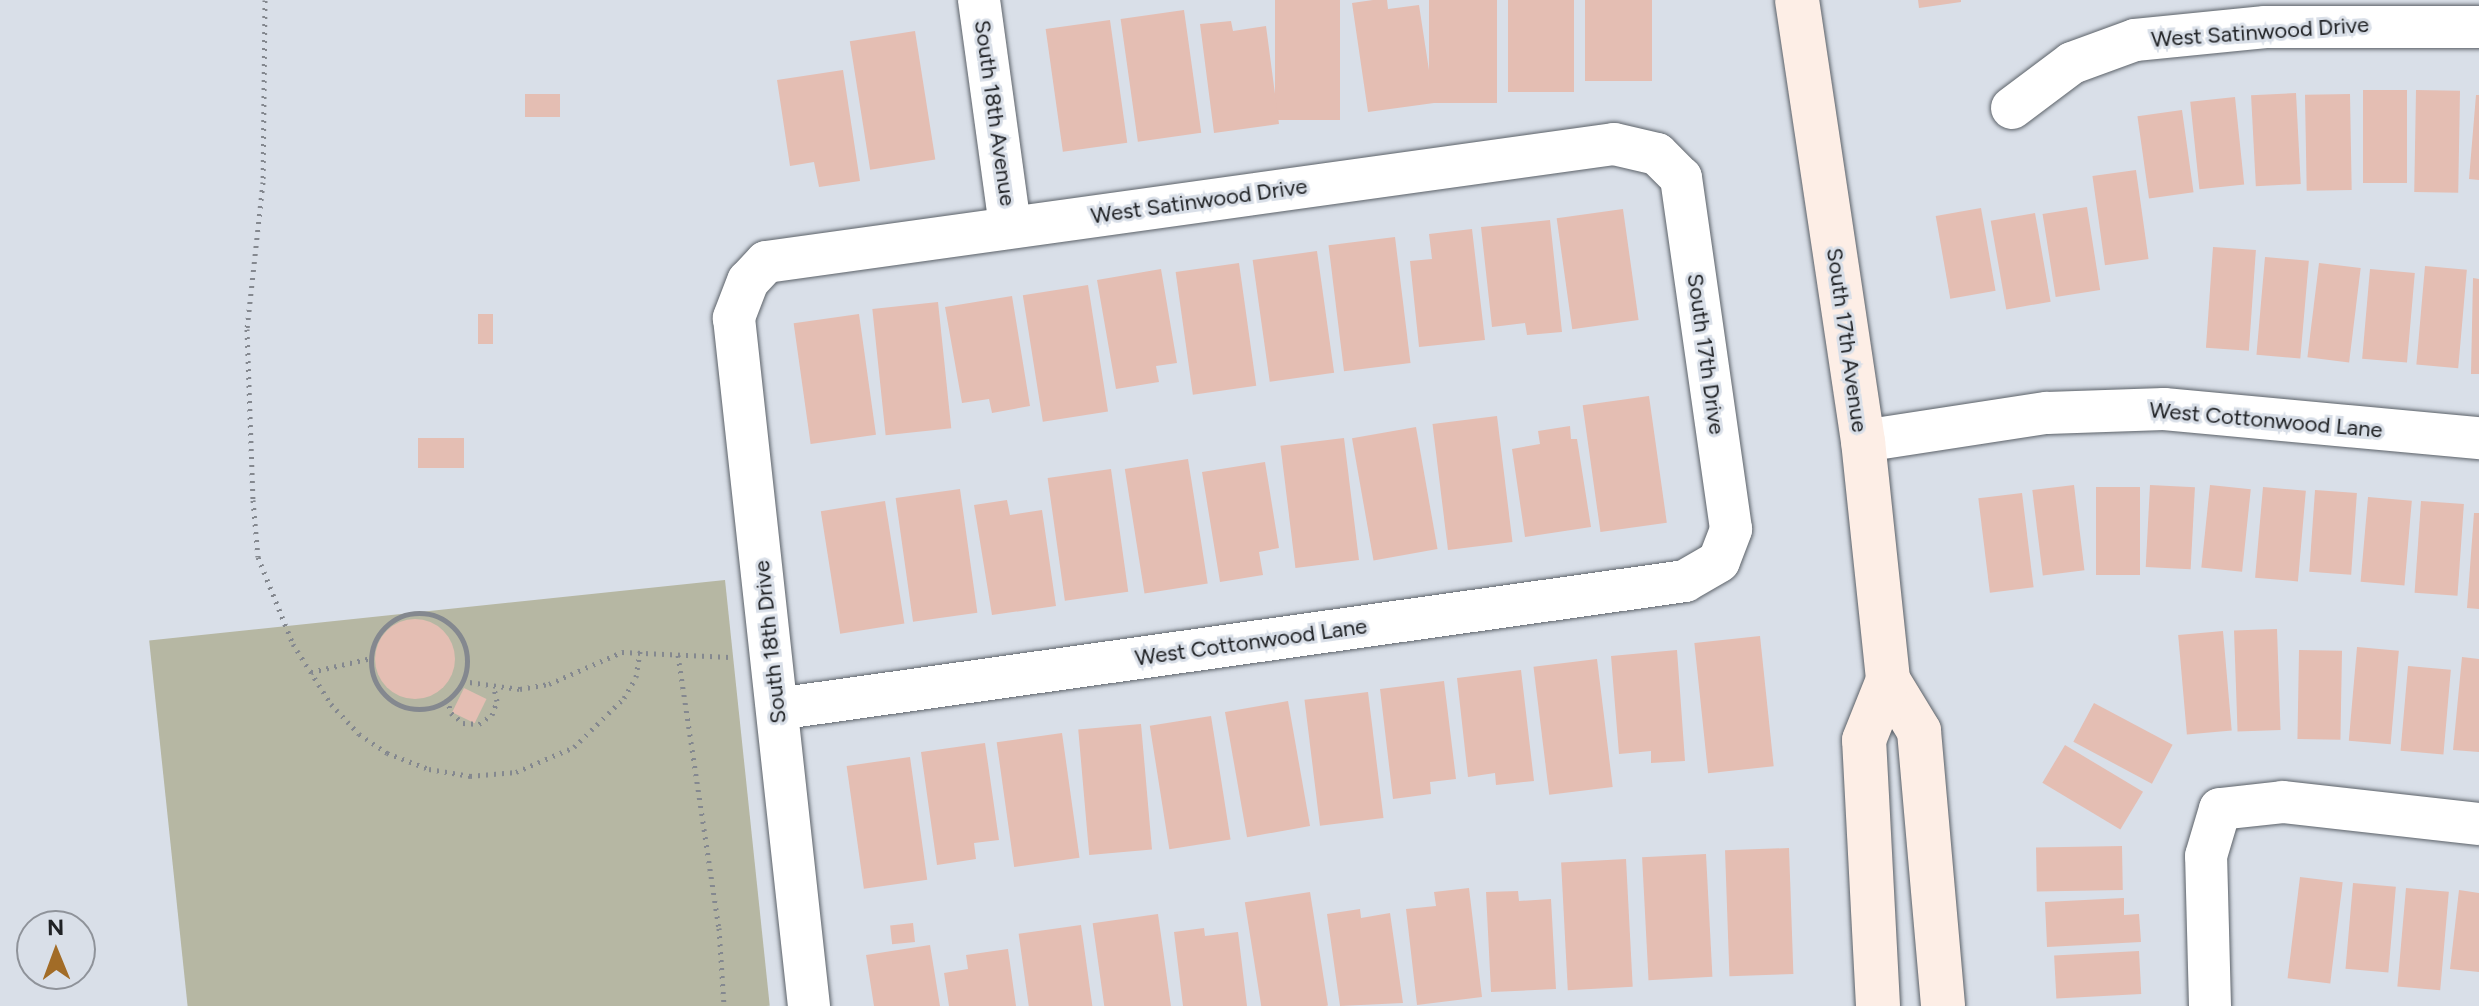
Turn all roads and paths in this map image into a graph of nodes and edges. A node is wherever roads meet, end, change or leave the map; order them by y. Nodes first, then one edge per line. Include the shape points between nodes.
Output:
1 (265, 0) edge
2 (979, 0) edge
3 (1797, 0) edge
4 (2479, 27) edge
5 (2012, 108) dead end
6 (1657, 154) joint
7 (1010, 227) junction
8 (748, 281) joint
9 (2479, 438) edge
10 (1863, 441) junction
11 (1719, 561) joint
12 (640, 651) junction
13 (771, 652) junction
14 (678, 655) junction
15 (371, 658) junction
16 (311, 672) junction
17 (1888, 680) junction
18 (462, 681) junction
19 (494, 688) junction
20 (447, 698) junction
21 (777, 709) junction
22 (2479, 824) edge
23 (724, 1006) edge
24 (809, 1006) edge
25 (1878, 1006) edge
26 (1943, 1006) edge
27 (2210, 1006) edge

1 - 16 path via 263,182 247,329 253,500 258,557 274,609
2 - 7 street, South 18th Avenue
3 - 10 main road, South 17th Avenue
4 - 5 street, West Satinwood Drive via 2265,27 2135,40 2072,63
6 - 7 street, West Satinwood Drive via 1614,144
6 - 11 street, South 17th Drive via 1681,178 1731,529
7 - 8 street, West Satinwood Drive via 766,262
8 - 13 street, South 18th Drive via 734,318
9 - 10 street, West Cottonwood Lane via 2164,409 2047,413
10 - 17 main road, South 17th Avenue
11 - 21 street, West Cottonwood Lane via 1685,581
12 - 14 path
12 - 16 path via 636,677 624,698 574,747 516,772 470,776 429,769 387,753 359,734
12 - 19 path via 600,658 549,684
13 - 14 path
13 - 21 street, South 18th Drive
14 - 23 path via 719,928
15 - 16 path
15 - 18 path via 388,623 426,613 445,620 460,634 467,653
15 - 20 path via 374,678 402,706 422,709
17 - 25 main road, South 17th Avenue via 1864,740
17 - 26 main road, South 17th Avenue via 1919,731
18 - 19 path
18 - 20 path
19 - 20 path via 492,715 479,724 463,723 451,713
21 - 24 street, South 18th Drive
22 - 27 street via 2283,802 2220,809 2206,856

